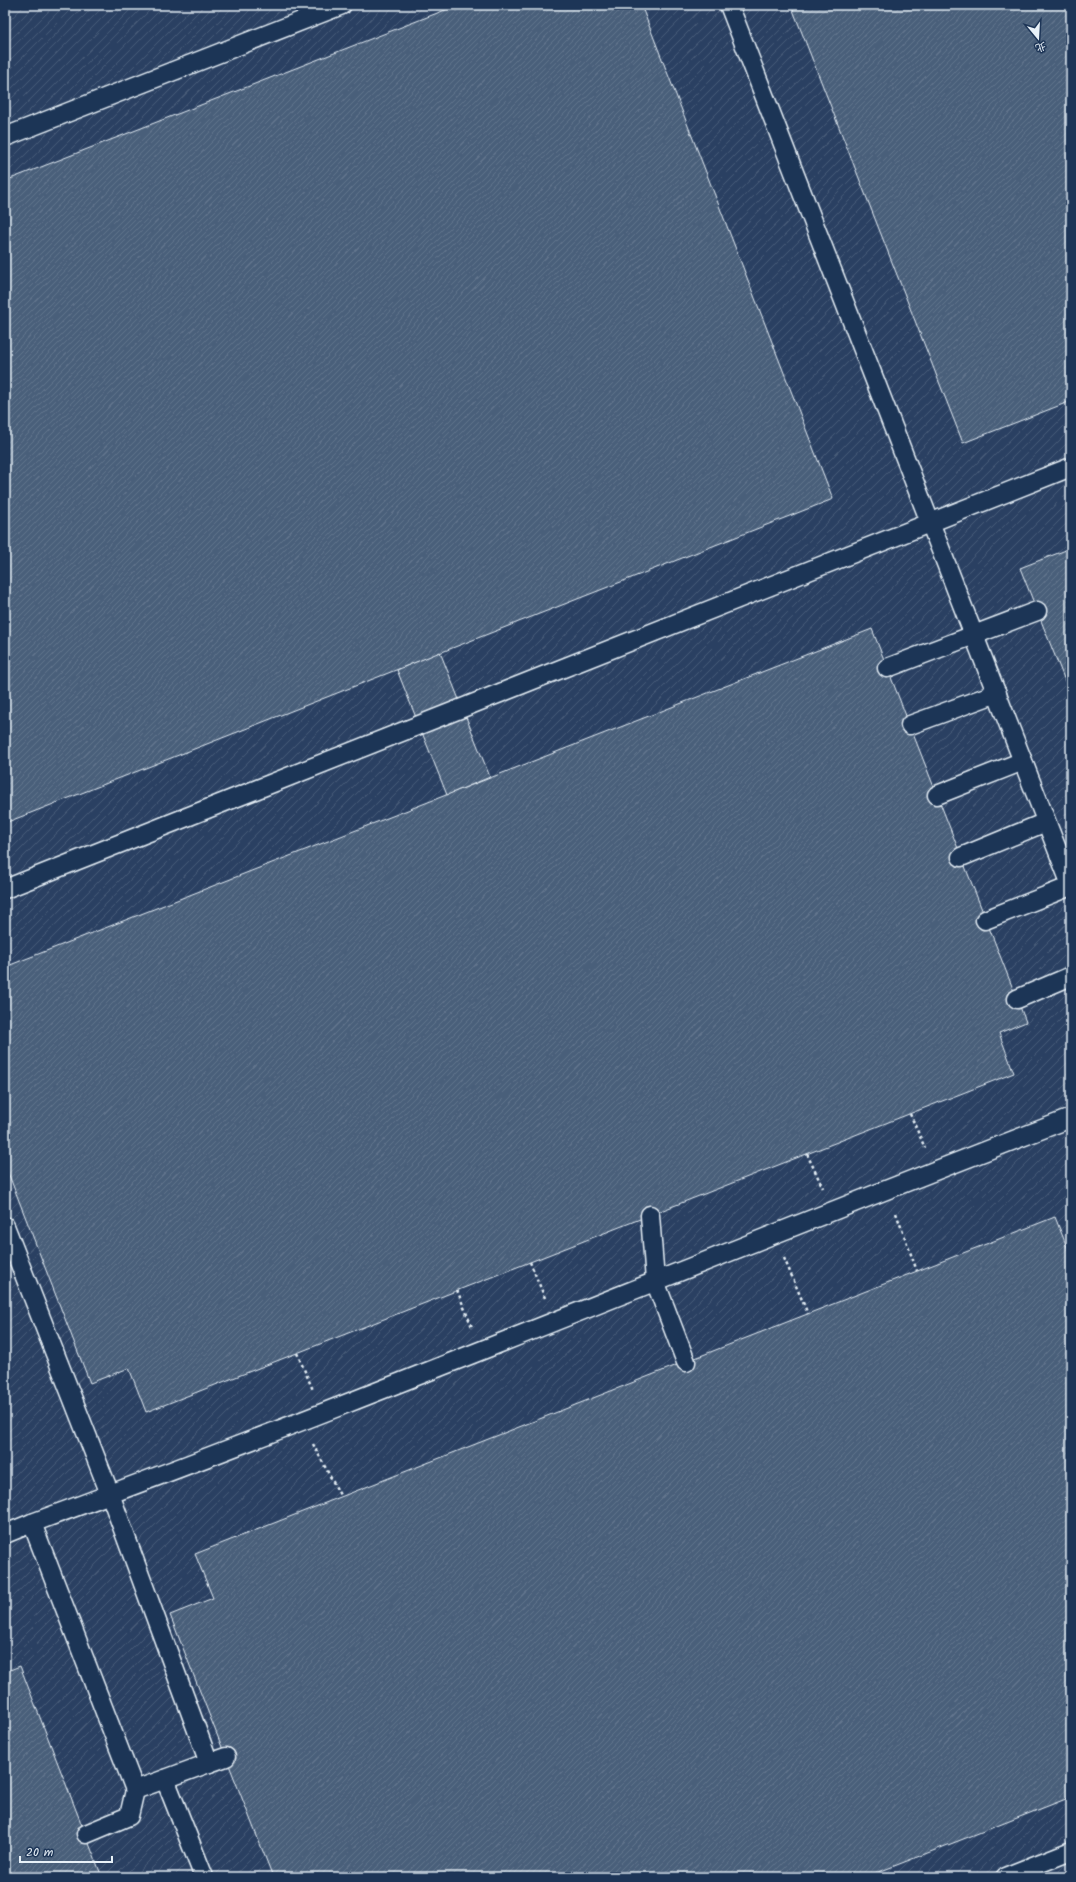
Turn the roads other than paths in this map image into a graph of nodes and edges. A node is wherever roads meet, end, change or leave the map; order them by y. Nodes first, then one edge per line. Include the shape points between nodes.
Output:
1 (342, 5) edge
2 (729, 5) edge
3 (5, 137) edge
4 (1071, 466) edge
5 (930, 522) junction
6 (1037, 611) dead end
7 (974, 635) junction
8 (887, 668) dead end
9 (997, 693) junction
10 (910, 725) dead end
11 (1023, 761) junction
12 (937, 795) dead end
13 (1046, 822) junction
14 (961, 857) dead end
15 (1071, 885) edge
16 (5, 889) edge
17 (985, 920) dead end
18 (1071, 976) edge
19 (1016, 999) dead end
20 (1071, 1118) edge
21 (650, 1215) dead end
22 (5, 1226) edge
23 (655, 1281) junction
24 (686, 1362) dead end
25 (110, 1494) junction
26 (32, 1523) junction
27 (5, 1534) edge
28 (165, 1779) junction
29 (135, 1790) junction
30 (86, 1834) dead end
31 (1071, 1851) edge
32 (204, 1877) edge
33 (1005, 1877) edge

1 - 3 lane
2 - 5 lane
4 - 5 lane
5 - 7 lane
5 - 16 lane
6 - 7 lane
7 - 8 lane
7 - 9 lane
9 - 10 lane
9 - 11 lane
11 - 12 lane
11 - 13 lane
13 - 14 lane
13 - 15 lane
15 - 17 lane
18 - 19 lane
20 - 23 lane
21 - 23 lane
22 - 25 lane
23 - 24 lane
23 - 25 lane via 323,1413
25 - 26 lane
25 - 28 lane via 218,1760
26 - 27 lane
26 - 29 lane
28 - 29 lane
28 - 32 lane
29 - 30 lane via 129,1816
31 - 33 lane

